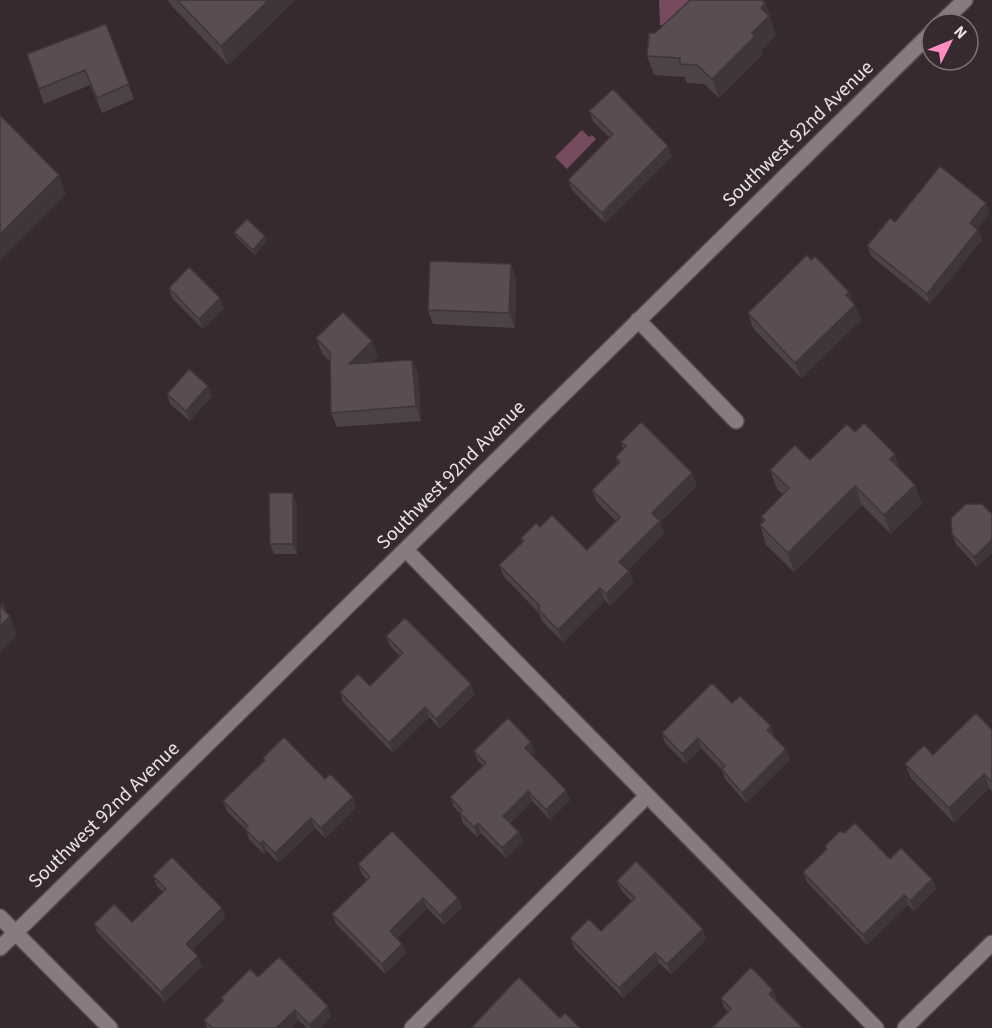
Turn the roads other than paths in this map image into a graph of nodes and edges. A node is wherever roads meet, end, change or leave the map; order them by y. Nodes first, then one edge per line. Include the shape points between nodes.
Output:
1 (965, 0) edge
2 (952, 12) edge
3 (920, 44) edge
4 (638, 320) junction
5 (736, 421) dead end
6 (406, 550) junction
7 (647, 796) junction
8 (0, 917) edge
9 (15, 932) junction
10 (992, 943) edge
11 (0, 948) edge
12 (110, 1028) edge
13 (412, 1028) edge
14 (876, 1028) edge
15 (906, 1028) edge

1 - 2 street
3 - 4 street, Southwest 92nd Avenue
4 - 5 street
4 - 6 street, Southwest 92nd Avenue
6 - 7 street
6 - 9 street, Southwest 92nd Avenue
7 - 13 street
7 - 14 street
8 - 9 street
9 - 11 street, Southwest 92nd Avenue
9 - 12 street
10 - 15 street

